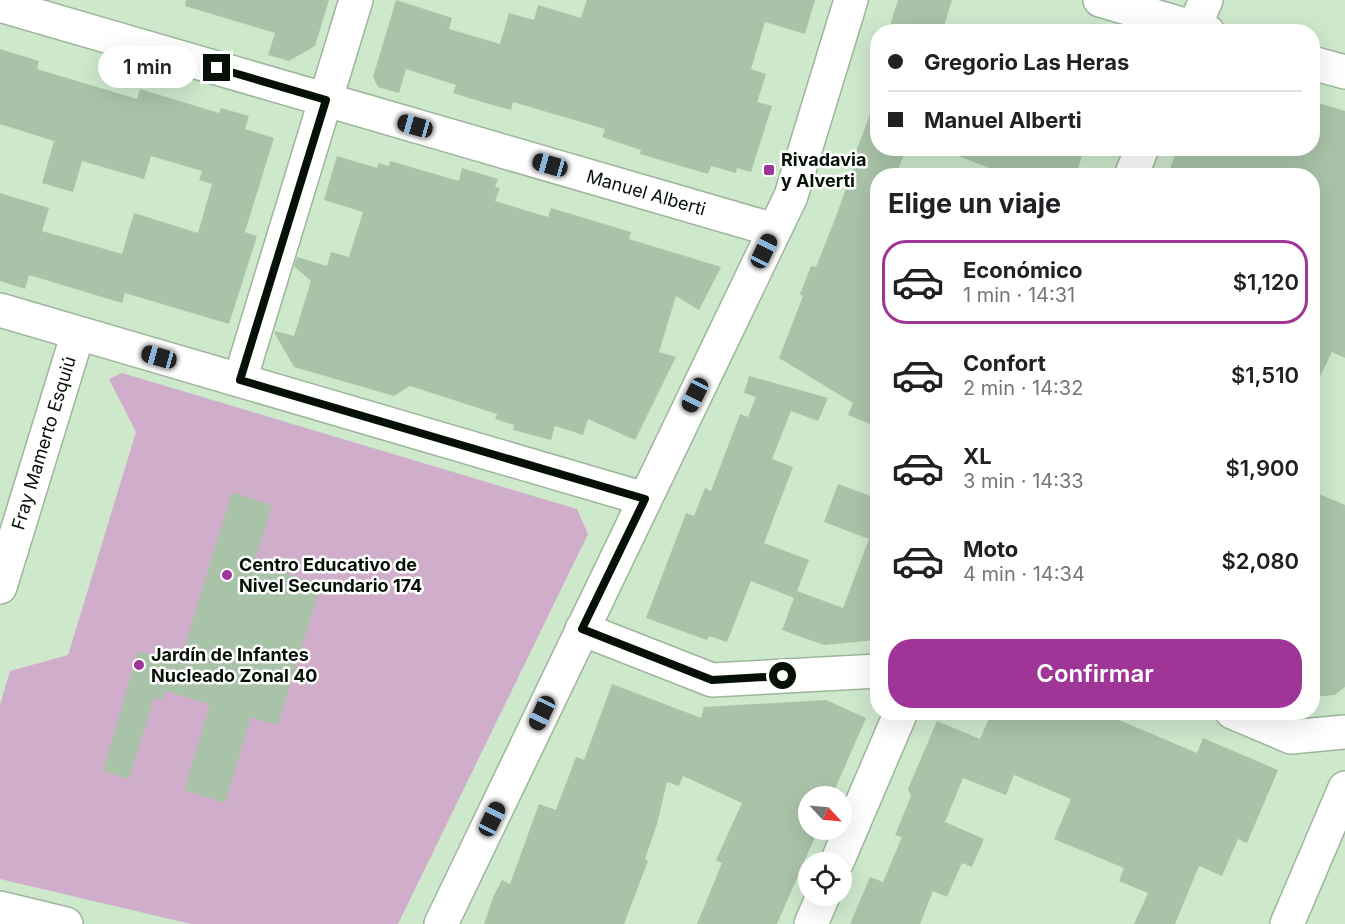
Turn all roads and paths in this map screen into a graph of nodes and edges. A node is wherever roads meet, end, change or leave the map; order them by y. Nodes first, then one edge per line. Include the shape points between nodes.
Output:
1 (356, 0) edge
2 (851, 0) edge
3 (1100, 0) edge
4 (0, 5) edge
5 (1200, 23) edge
6 (1320, 65) edge
7 (1345, 72) edge
8 (326, 100) junction
9 (774, 230) junction
10 (0, 310) edge
11 (78, 333) junction
12 (240, 380) junction
13 (645, 499) junction
14 (0, 587) edge
15 (582, 629) junction
16 (870, 671) edge
17 (898, 720) edge
18 (1250, 720) edge
19 (1345, 732) edge
20 (1345, 788) edge
21 (841, 852) edge
22 (819, 906) edge
23 (0, 908) edge
24 (66, 924) edge
25 (441, 924) edge
26 (811, 924) edge
27 (1287, 924) edge

1 - 8 street
2 - 9 street via 790,196
3 - 5 street
4 - 8 street, Manuel Alberti
6 - 7 street
8 - 9 street, Manuel Alberti
8 - 12 street
9 - 13 street
10 - 11 street
11 - 12 street
11 - 14 street, Fray Mamerto Esquiú
12 - 13 street
13 - 15 street
15 - 16 street via 712,680
15 - 25 street
17 - 21 street
18 - 19 street via 1291,738
20 - 27 street
22 - 26 street
23 - 24 street

